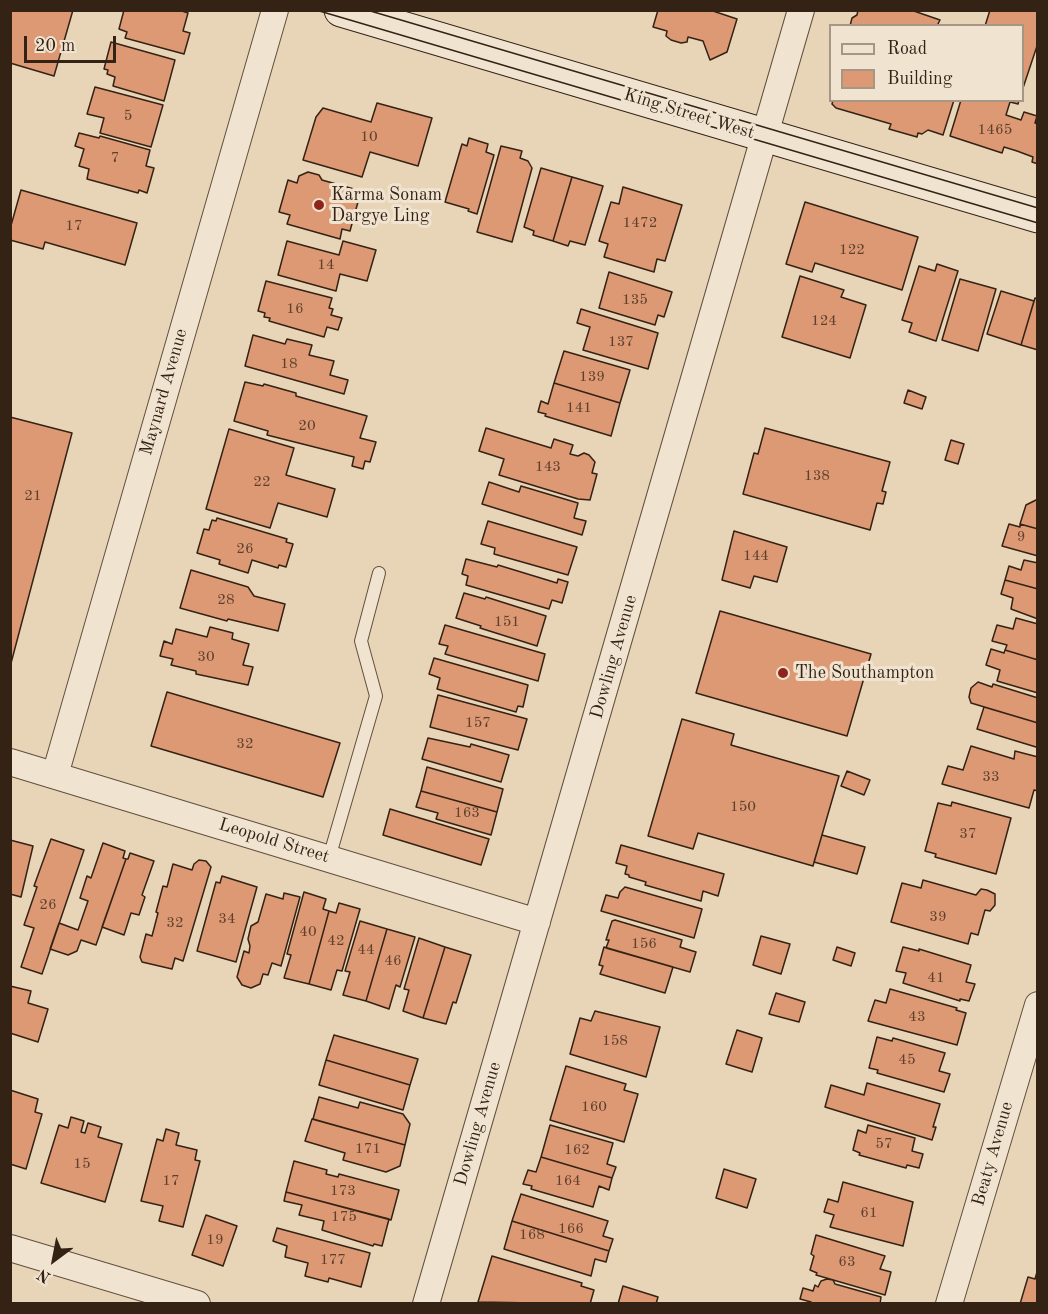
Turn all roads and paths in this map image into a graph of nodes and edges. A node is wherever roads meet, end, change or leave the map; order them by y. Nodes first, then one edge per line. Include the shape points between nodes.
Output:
1 (275, 10) edge
2 (341, 10) edge
3 (801, 10) edge
4 (765, 136) junction
5 (1038, 216) edge
6 (379, 573) dead end
7 (10, 762) edge
8 (55, 775) junction
9 (329, 858) junction
10 (537, 922) junction
11 (1038, 1005) edge
12 (10, 1248) edge
13 (197, 1304) edge
14 (426, 1304) edge
15 (949, 1304) edge

1 - 8 street, Maynard Avenue
2 - 4 main road, King Street West
3 - 4 street, Dowling Avenue
4 - 5 main road, King Street West
4 - 10 street, Dowling Avenue
6 - 9 lane via 361,641 376,696
7 - 8 street, Leopold Street
8 - 9 street, Leopold Street
9 - 10 street, Leopold Street
10 - 14 street, Dowling Avenue
11 - 15 street, Beaty Avenue
12 - 13 street

